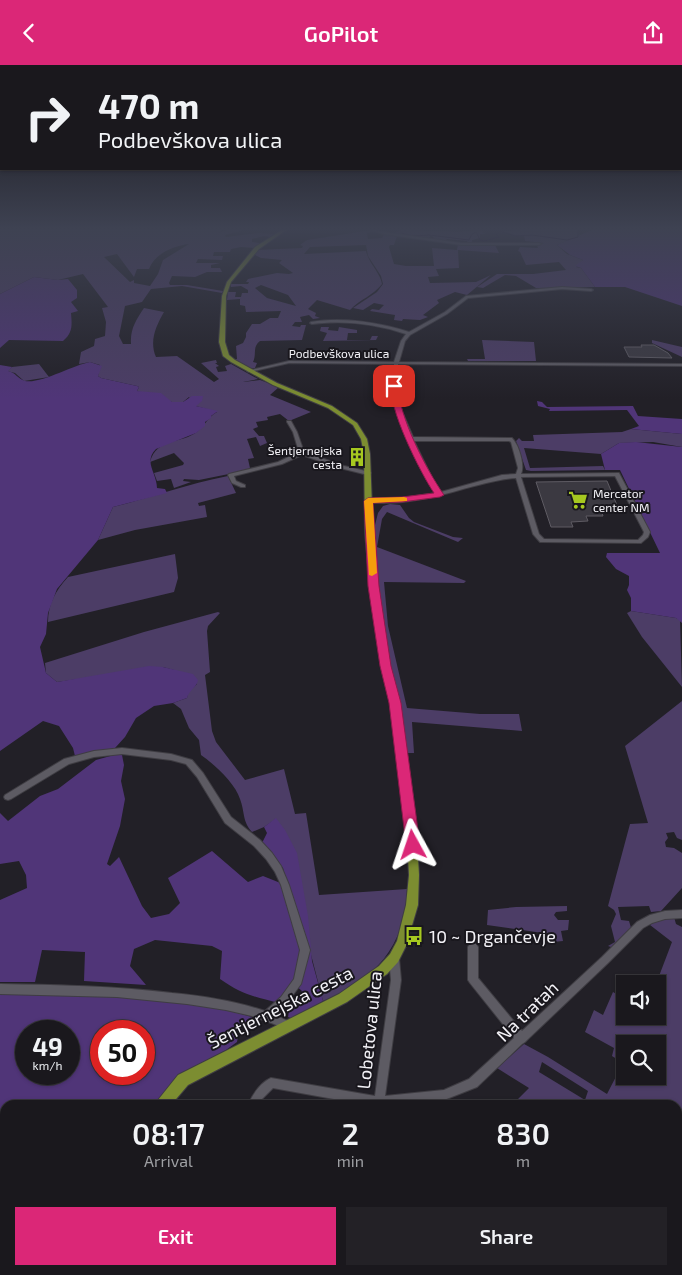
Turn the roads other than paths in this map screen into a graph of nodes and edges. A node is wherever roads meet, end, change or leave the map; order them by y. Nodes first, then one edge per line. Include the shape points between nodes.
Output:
1 (228, 286) edge
2 (591, 290) dead end
3 (312, 323) dead end
4 (409, 333) junction
5 (396, 363) junction
6 (682, 365) edge
7 (249, 371) junction
8 (289, 423) dead end
9 (411, 439) junction
10 (302, 453) junction
11 (368, 473) junction
12 (518, 476) junction
13 (244, 486) dead end
14 (440, 495) junction
15 (368, 501) junction
16 (8, 797) dead end
17 (682, 914) edge
18 (474, 947) dead end
19 (394, 958) junction
20 (0, 989) edge
21 (268, 1015) junction
22 (290, 1026) junction
23 (522, 1039) junction
24 (167, 1100) edge
25 (256, 1100) edge
26 (358, 1100) edge
27 (380, 1100) edge
28 (408, 1100) edge

1 - 7 main road via 224,296 223,349 226,356
2 - 4 street via 562,289 467,297 438,318
3 - 4 street via 346,322
4 - 5 street
5 - 6 street
5 - 7 street, Podbevškova ulica via 304,361
5 - 9 street, Podbevškova ulica via 395,400
7 - 11 main road via 318,401 355,424 364,439
8 - 10 street
9 - 12 street via 510,439 521,469
9 - 14 street, Podbevškova ulica
10 - 11 street
10 - 13 street via 273,465 231,475 234,482
11 - 15 main road
12 - 12 street via 536,534 542,541 639,542 646,537 647,532 617,474
12 - 14 street via 495,478
14 - 15 street
15 - 19 main road, Šentjernejska cesta via 374,586 395,703 411,823 414,875 410,916
16 - 21 street via 67,761 94,754 122,751 189,762 228,820 269,856 285,885 305,950 298,981
17 - 23 street, Na tratah via 666,915 640,925
18 - 23 street via 473,980
19 - 22 main road, Šentjernejska cesta via 357,989
19 - 27 street, Lobetova ulica via 396,980
20 - 21 street via 124,991 215,1003
21 - 22 street
22 - 24 main road, Šentjernejska cesta via 183,1080
23 - 28 street, Na tratah via 473,1083 444,1095
25 - 26 street, Na tratah via 271,1083

